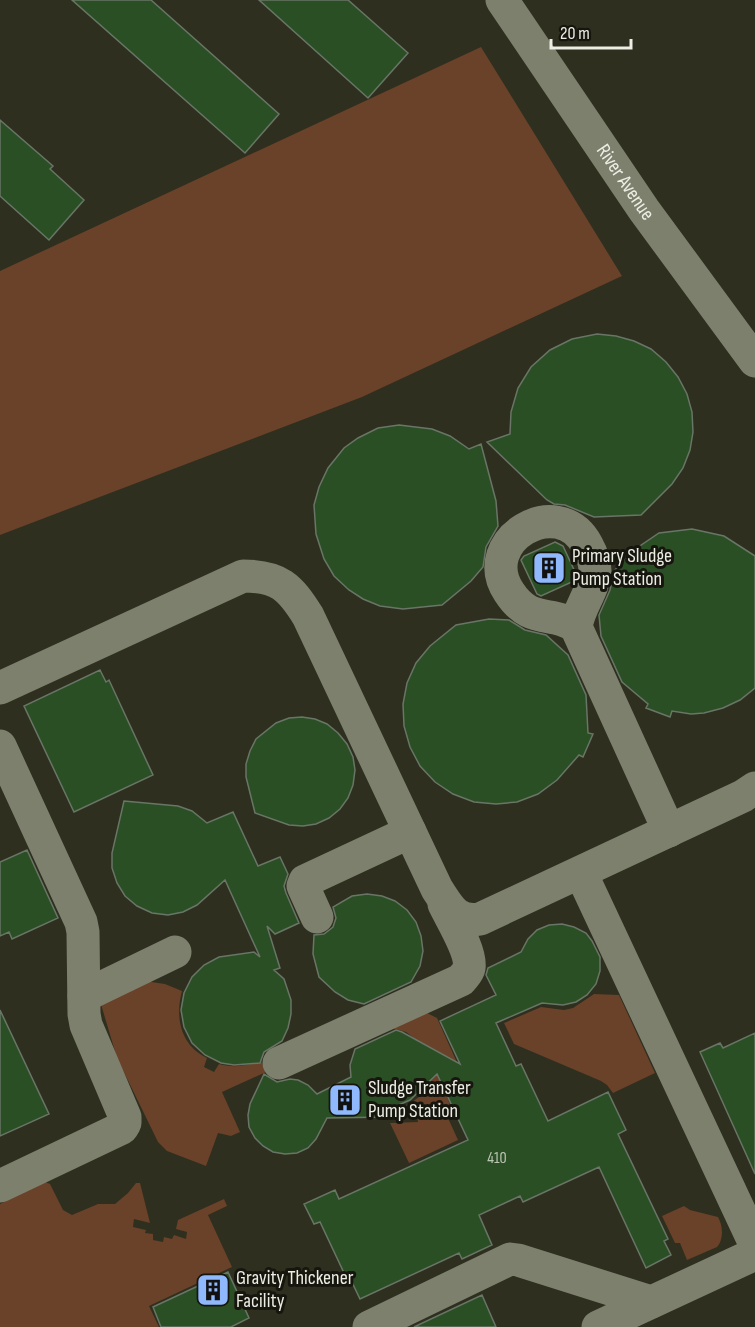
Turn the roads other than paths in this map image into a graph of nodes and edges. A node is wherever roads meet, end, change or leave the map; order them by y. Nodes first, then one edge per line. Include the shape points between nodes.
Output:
1 (502, 0) edge
2 (755, 361) edge
3 (571, 615) dead end
4 (0, 688) edge
5 (0, 746) edge
6 (755, 788) edge
7 (669, 831) junction
8 (410, 832) junction
9 (581, 873) junction
10 (317, 917) dead end
11 (471, 930) junction
12 (175, 952) dead end
13 (84, 996) junction
14 (279, 1063) dead end
15 (0, 1186) edge
16 (755, 1244) edge
17 (755, 1254) edge
18 (579, 1279) junction
19 (651, 1302) junction
20 (369, 1327) edge
21 (600, 1327) edge

1 - 2 street, River Avenue via 644,210
3 - 7 street
4 - 8 street via 243,576 262,576 280,583 295,596 308,616
5 - 13 street via 81,922
6 - 7 street
7 - 9 street
8 - 10 street via 305,881 303,886
8 - 11 street via 437,889 457,915 468,921
9 - 11 street
9 - 16 street
11 - 14 street via 469,968 461,980
12 - 13 street
13 - 15 street via 86,1024 125,1123 122,1128
17 - 19 street
18 - 19 street
18 - 20 street via 510,1259
18 - 21 street
19 - 21 street

